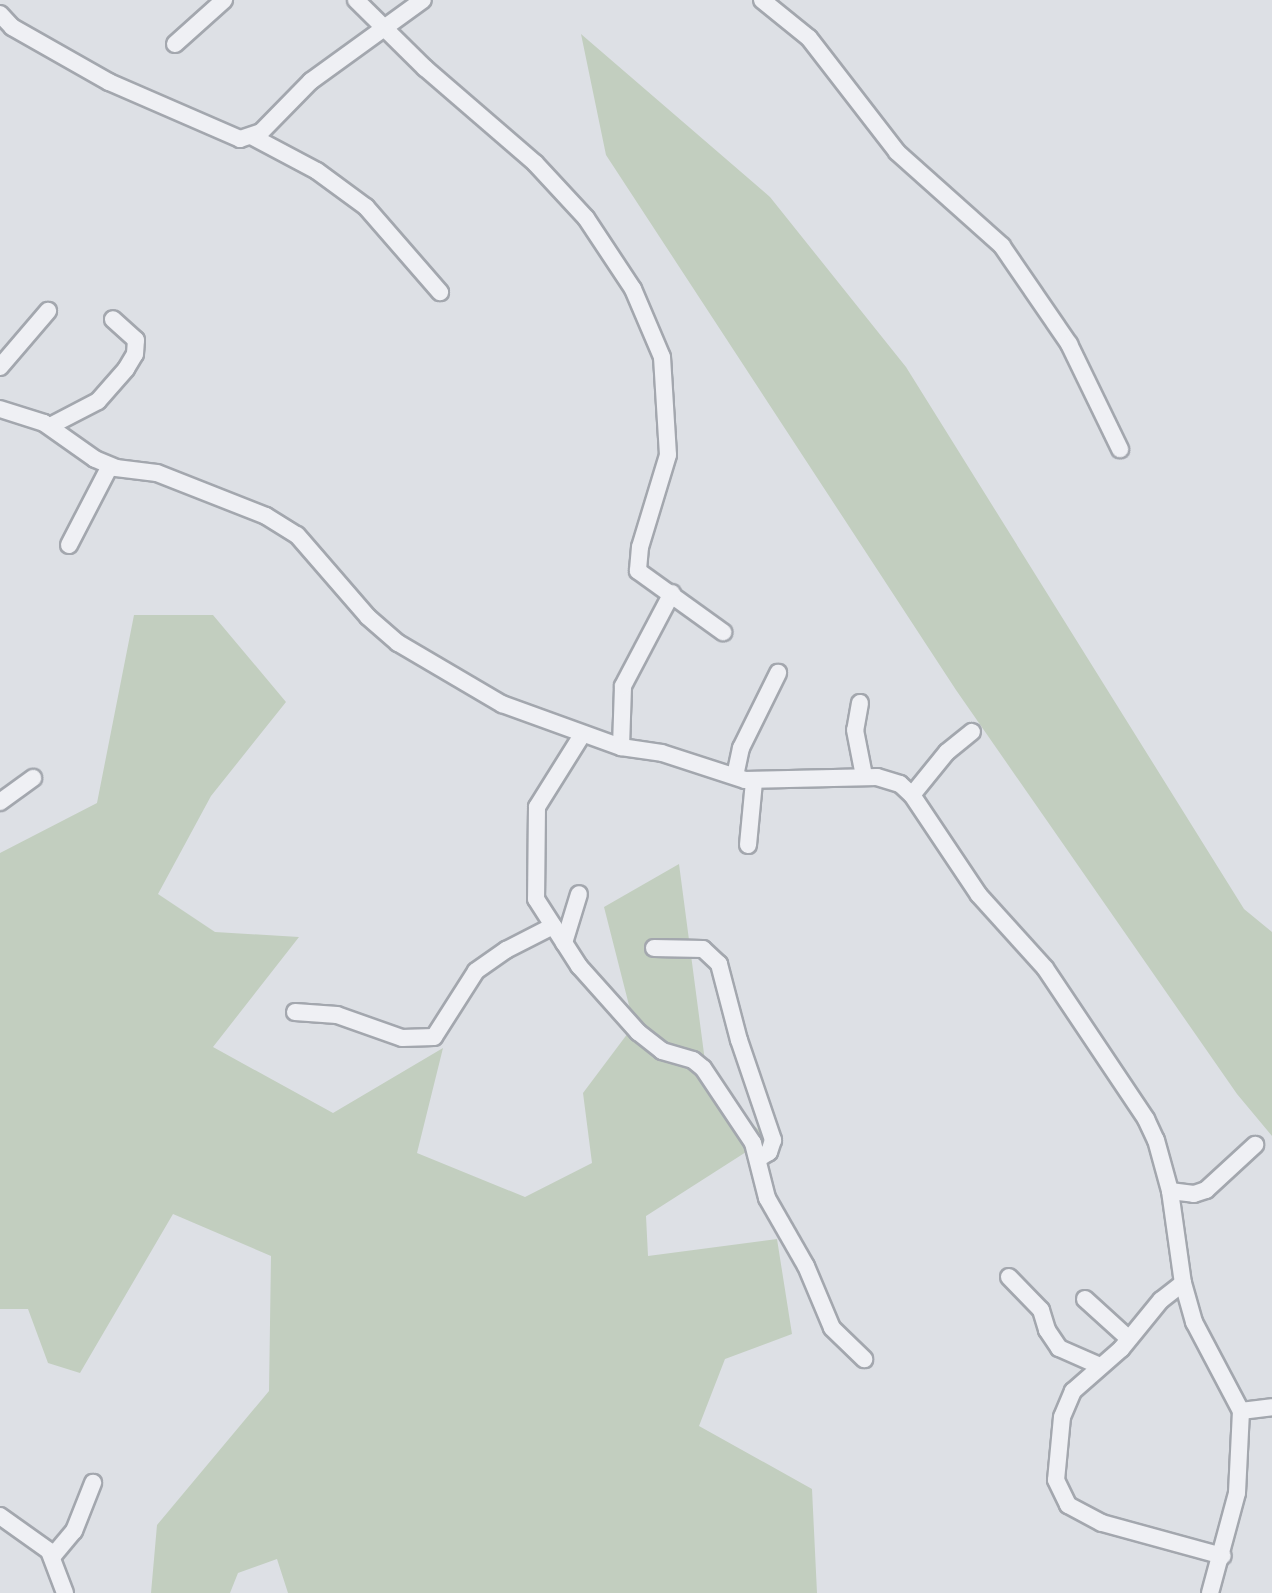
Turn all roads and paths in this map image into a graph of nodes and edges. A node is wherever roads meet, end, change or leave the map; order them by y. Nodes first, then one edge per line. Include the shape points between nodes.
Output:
1 (224, 0) edge
2 (356, 0) edge
3 (423, 0) edge
4 (762, 0) edge
5 (0, 14) edge
6 (382, 28) junction
7 (175, 44) dead end
8 (253, 137) junction
9 (440, 292) dead end
10 (48, 311) dead end
11 (112, 319) dead end
12 (0, 367) edge
13 (0, 409) edge
14 (50, 426) junction
15 (1120, 449) dead end
16 (110, 466) junction
17 (69, 545) dead end
18 (672, 593) junction
19 (723, 632) dead end
20 (778, 673) dead end
21 (860, 703) dead end
22 (972, 732) dead end
23 (582, 735) junction
24 (621, 747) junction
25 (735, 776) junction
26 (864, 777) junction
27 (33, 778) dead end
28 (754, 782) junction
29 (912, 795) junction
30 (0, 802) edge
31 (748, 846) dead end
32 (579, 894) dead end
33 (553, 926) junction
34 (564, 943) junction
35 (654, 948) dead end
36 (295, 1012) dead end
37 (1255, 1145) dead end
38 (758, 1160) junction
39 (1170, 1191) junction
40 (1009, 1277) dead end
41 (1183, 1282) junction
42 (1085, 1299) dead end
43 (1129, 1339) junction
44 (864, 1359) dead end
45 (1100, 1366) junction
46 (1272, 1407) edge
47 (1241, 1410) junction
48 (93, 1482) dead end
49 (0, 1516) edge
50 (1223, 1556) junction
51 (52, 1557) junction
52 (65, 1593) edge
53 (1210, 1593) edge

1 - 7 street
2 - 6 street
3 - 6 street
4 - 15 street via 809,38 897,152 1002,246 1069,345
5 - 8 street via 12,27 110,82 146,95 218,132 240,139
6 - 8 street via 310,81
6 - 18 street via 535,163 586,218 633,289 662,357 668,455 640,547 638,571
8 - 9 street via 317,171 366,207
10 - 12 street
11 - 14 street via 136,340 135,354 98,401
13 - 14 street
14 - 16 street
16 - 17 street
16 - 23 street via 157,473 266,516 297,535 368,617 398,643 492,699
18 - 19 street
18 - 24 street via 622,686
20 - 25 street via 741,748
21 - 26 street via 855,730
22 - 29 street via 947,752
23 - 24 street
23 - 33 street via 547,785 536,814 534,889
24 - 25 street via 663,753
25 - 28 street
26 - 28 street
26 - 29 street via 888,778
27 - 30 street
28 - 31 street
29 - 39 street via 973,887 1045,968 1146,1119
32 - 34 street
33 - 34 street
33 - 36 street via 476,971 434,1037 402,1038 337,1015
34 - 38 street via 601,994 638,1032 662,1052 698,1063 753,1143
35 - 38 street via 704,949 718,964 773,1140 769,1152
37 - 39 street via 1206,1190
38 - 44 street via 767,1198 806,1266 832,1328
39 - 41 street
40 - 45 street via 1041,1310 1047,1330 1059,1348
41 - 43 street via 1161,1300
41 - 47 street via 1201,1340 1235,1393
42 - 43 street
43 - 45 street
45 - 50 street via 1073,1391 1066,1404 1057,1452 1059,1492 1068,1505 1102,1523
46 - 47 street
47 - 50 street via 1237,1493
48 - 51 street via 74,1531
49 - 51 street via 33,1538
50 - 53 street
51 - 52 street

